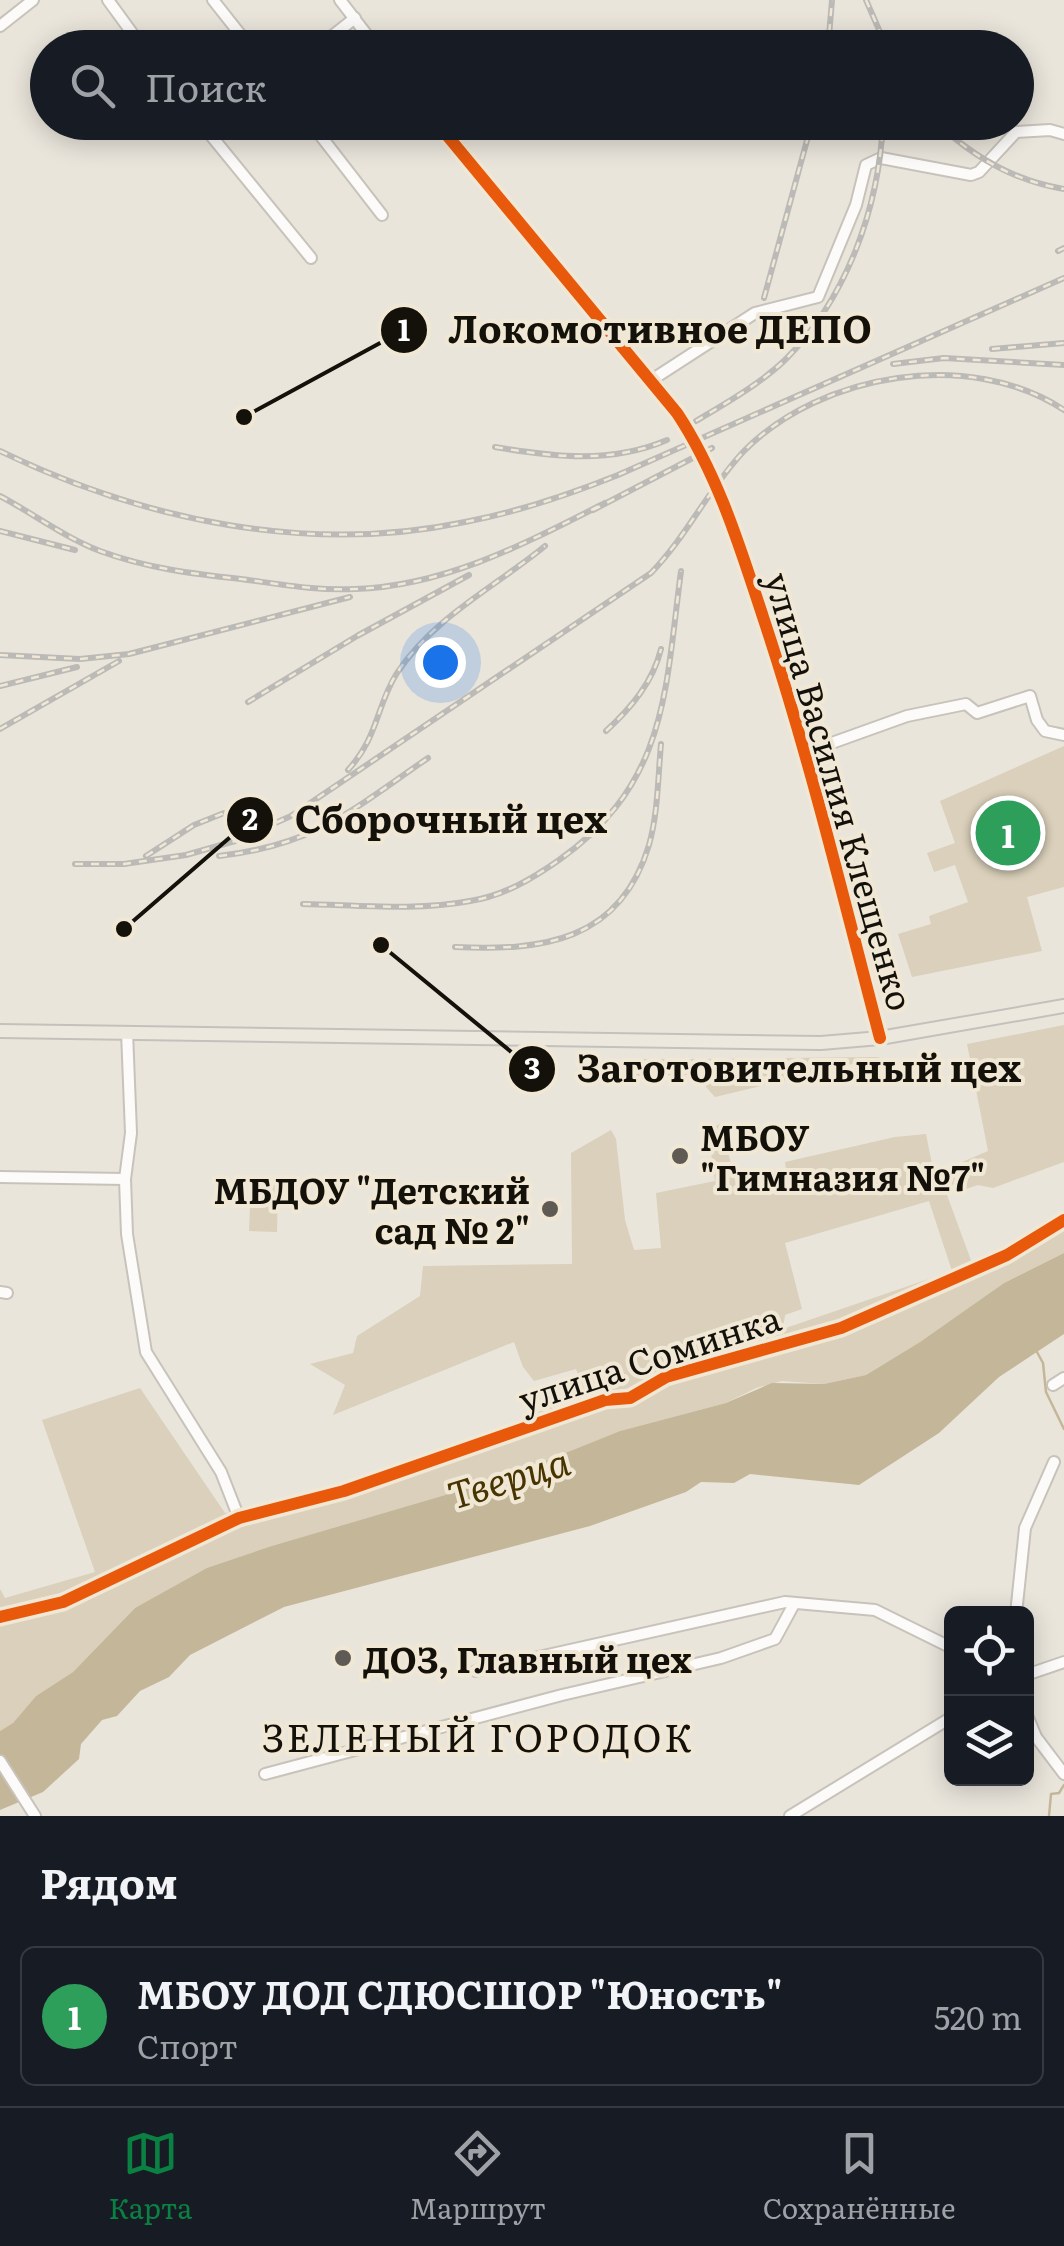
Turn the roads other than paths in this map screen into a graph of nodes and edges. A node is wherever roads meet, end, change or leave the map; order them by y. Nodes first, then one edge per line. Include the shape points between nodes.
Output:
1 (33, 0) edge
2 (108, 0) edge
3 (214, 0) edge
4 (340, 0) edge
5 (355, 18) junction
6 (0, 26) edge
7 (130, 30) edge
8 (237, 30) edge
9 (340, 30) edge
10 (364, 30) edge
11 (1034, 131) edge
12 (1064, 134) edge
13 (214, 140) edge
14 (324, 140) edge
15 (451, 140) edge
16 (1008, 140) edge
17 (382, 215) dead end
18 (310, 258) dead end
19 (650, 381) junction
20 (1064, 735) edge
21 (804, 754) junction
22 (1064, 1006) edge
23 (0, 1031) edge
24 (127, 1032) junction
25 (880, 1038) junction
26 (0, 1176) edge
27 (125, 1180) junction
28 (1064, 1220) edge
29 (1064, 1378) edge
30 (1053, 1385) dead end
31 (1054, 1462) dead end
32 (239, 1518) junction
33 (794, 1604) junction
34 (1017, 1606) edge
35 (0, 1617) edge
36 (944, 1644) edge
37 (1064, 1662) edge
38 (476, 1671) dead end
39 (1034, 1672) edge
40 (944, 1723) edge
41 (1034, 1732) edge
42 (0, 1761) edge
43 (265, 1774) dead end
44 (1064, 1774) edge
45 (35, 1816) edge
46 (790, 1816) edge

1 - 6 street
2 - 7 street
3 - 8 street
4 - 5 street
5 - 9 street
5 - 10 street
11 - 12 street
13 - 18 street
14 - 17 street
15 - 19 street, улица Василия Клещенко
16 - 19 street via 971,175 872,160 818,297 732,325
19 - 21 street, улица Василия Клещенко via 696,442 730,520
20 - 21 street via 1045,731 1030,696 976,713 966,704 906,716
21 - 25 street, улица Василия Клещенко
22 - 25 main road
23 - 24 main road
24 - 25 main road via 700,1043
24 - 27 street
26 - 27 street
27 - 32 street via 146,1352 221,1472
28 - 32 street, улица Соминка via 1007,1255 841,1328 666,1377 630,1398 606,1400 344,1491
29 - 30 street
31 - 34 street via 1025,1528
32 - 35 street, улица Соминка via 64,1602
33 - 36 street via 876,1610
33 - 38 street
33 - 43 street via 775,1639 720,1658
37 - 39 street
40 - 46 street
41 - 44 street
42 - 45 street

